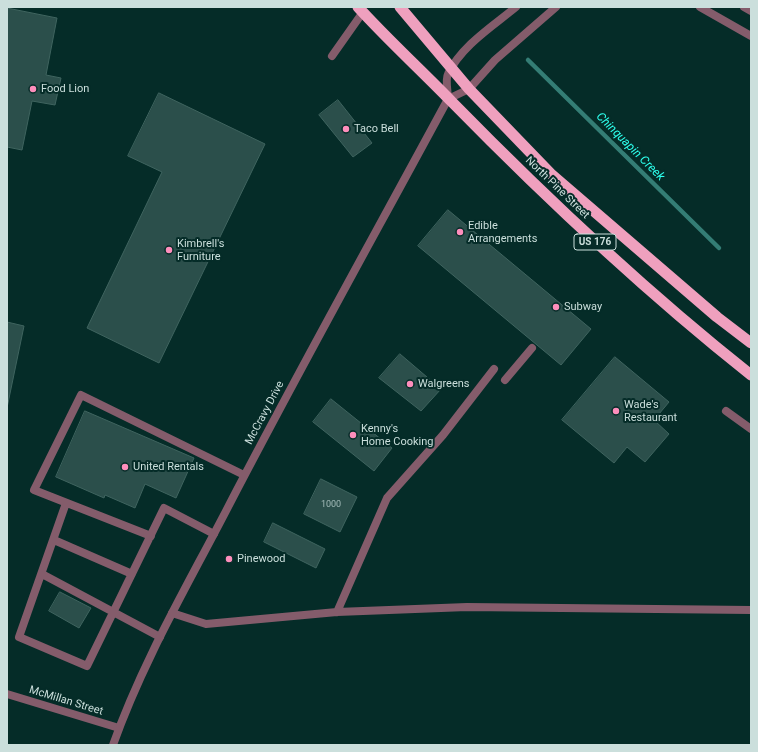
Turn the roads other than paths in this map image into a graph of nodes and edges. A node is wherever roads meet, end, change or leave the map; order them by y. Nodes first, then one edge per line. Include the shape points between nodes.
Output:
1 (400, 7) edge
2 (516, 7) edge
3 (556, 7) edge
4 (700, 7) edge
5 (744, 7) edge
6 (361, 10) edge
7 (751, 11) edge
8 (751, 36) edge
9 (332, 56) dead end
10 (451, 69) junction
11 (469, 89) junction
12 (448, 99) junction
13 (751, 343) edge
14 (532, 348) dead end
15 (494, 369) dead end
16 (751, 375) edge
17 (504, 380) dead end
18 (726, 411) dead end
19 (751, 429) edge
20 (244, 475) junction
21 (66, 503) junction
22 (214, 534) junction
23 (151, 536) junction
24 (54, 540) junction
25 (42, 574) junction
26 (132, 574) junction
27 (751, 610) edge
28 (114, 612) junction
29 (337, 612) junction
30 (172, 614) junction
31 (160, 637) junction
32 (7, 694) edge
33 (119, 728) junction
34 (113, 745) edge

1 - 10 highway, North Pine Street / US 176
2 - 10 street via 476,40
3 - 11 street via 494,60
4 - 8 street
5 - 7 street
6 - 9 street
6 - 12 highway, North Pine Street / US 176
10 - 11 highway, North Pine Street / US 176
10 - 12 street via 447,75
11 - 12 street
11 - 13 highway, North Pine Street / US 176 via 552,175 717,317
12 - 16 highway, North Pine Street / US 176 via 617,262 686,323
12 - 20 street, McCravy Drive
14 - 17 street
15 - 29 street via 443,435 387,498
18 - 19 street
20 - 21 street via 81,395 34,490
20 - 22 street, McCravy Drive
21 - 23 street
21 - 24 street
22 - 23 street via 164,508
22 - 30 street, McCravy Drive
23 - 26 street
24 - 25 street
24 - 26 street
25 - 28 street
25 - 28 street via 19,637 87,666
26 - 28 street
27 - 29 street via 467,607
28 - 31 street
29 - 30 street via 206,624
30 - 31 street, McCravy Drive
31 - 33 street, McCravy Drive
32 - 33 street, McMillan Street
33 - 34 street, McCravy Drive

